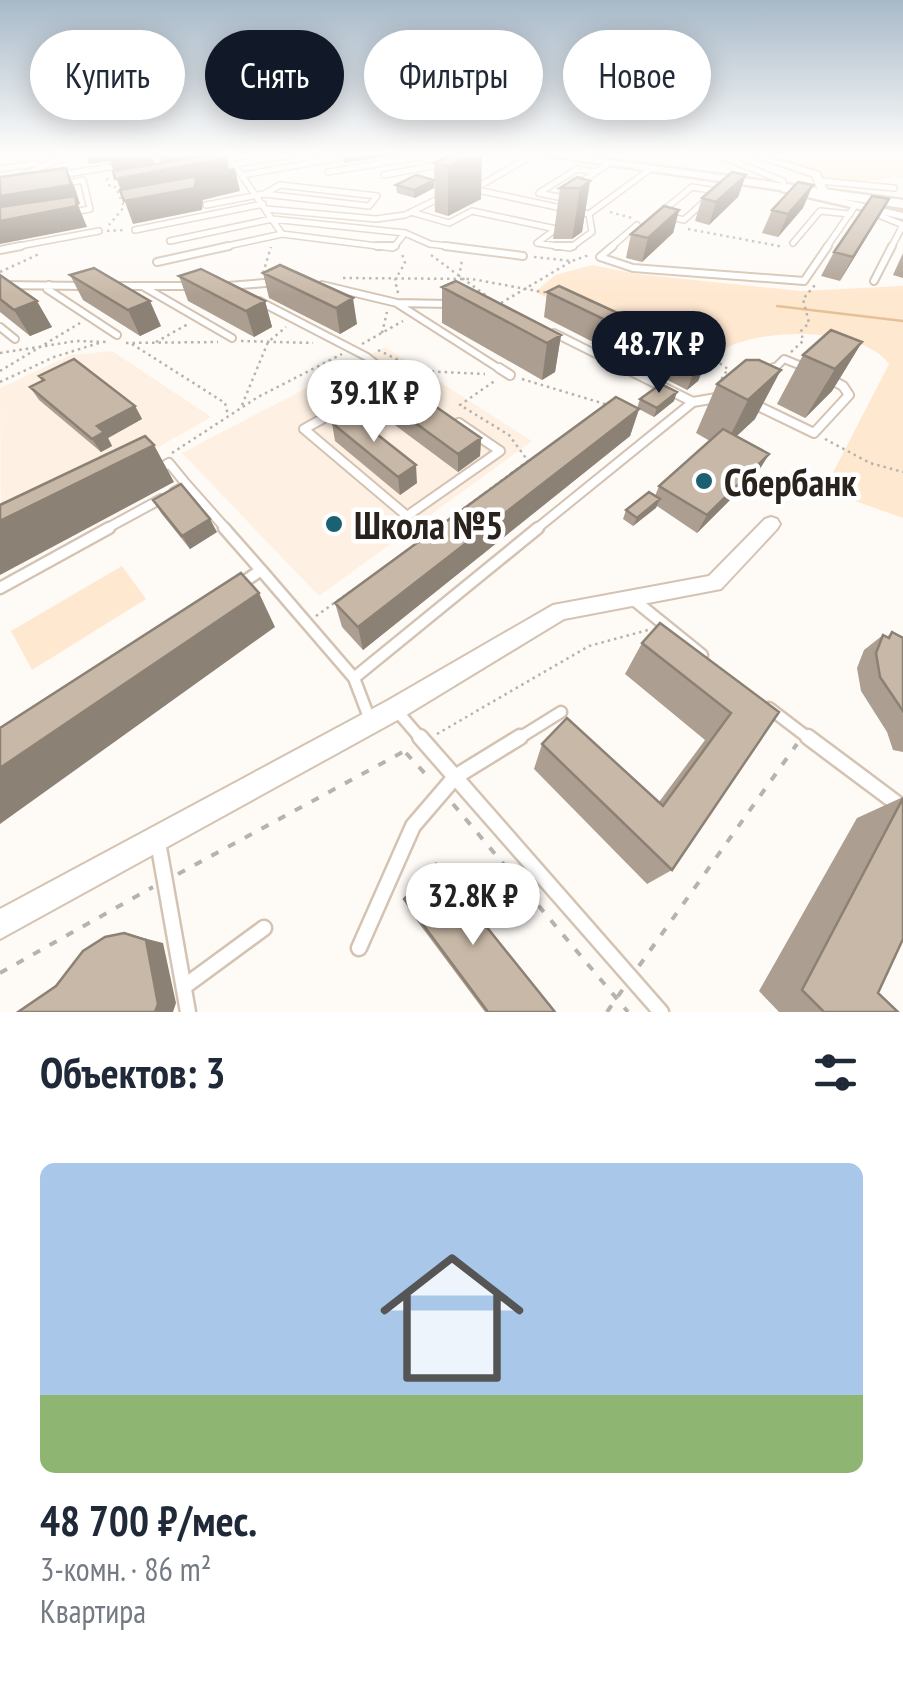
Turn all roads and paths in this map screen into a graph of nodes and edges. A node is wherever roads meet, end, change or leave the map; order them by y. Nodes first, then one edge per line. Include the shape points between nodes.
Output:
1 (88, 201) edge
2 (120, 201) edge
3 (221, 201) edge
4 (263, 201) edge
5 (326, 201) edge
6 (373, 201) edge
7 (433, 201) edge
8 (540, 201) edge
9 (606, 201) edge
10 (674, 201) edge
11 (704, 201) edge
12 (839, 201) edge
13 (888, 201) junction
14 (206, 204) dead end
15 (265, 206) junction
16 (852, 210) junction
17 (592, 211) junction
18 (410, 212) junction
19 (54, 215) edge
20 (903, 216) edge
21 (272, 219) junction
22 (640, 222) joint
23 (690, 229) dead end
24 (136, 230) joint
25 (99, 231) junction
26 (278, 235) junction
27 (400, 239) junction
28 (170, 241) dead end
29 (793, 242) joint
30 (464, 248) junction
31 (0, 250) edge
32 (523, 256) dead end
33 (572, 261) dead end
34 (157, 262) dead end
35 (338, 278) dead end
36 (459, 278) junction
37 (804, 281) junction
38 (278, 282) edge
39 (874, 282) dead end
40 (260, 284) junction
41 (313, 284) edge
42 (0, 285) edge
43 (49, 286) junction
44 (144, 286) junction
45 (199, 286) edge
46 (218, 286) edge
47 (236, 286) junction
48 (525, 286) junction
49 (554, 295) edge
50 (397, 303) junction
51 (438, 303) junction
52 (458, 304) edge
53 (413, 316) junction
54 (90, 318) junction
55 (197, 318) junction
56 (294, 319) junction
57 (541, 326) edge
58 (0, 327) edge
59 (382, 333) junction
60 (117, 335) joint
61 (14, 339) dead end
62 (231, 340) junction
63 (105, 342) junction
64 (154, 342) junction
65 (268, 342) junction
66 (130, 343) junction
67 (320, 343) dead end
68 (32, 350) junction
69 (352, 350) junction
70 (0, 353) edge
71 (706, 354) edge
72 (784, 359) junction
73 (0, 371) edge
74 (510, 375) dead end
75 (394, 379) junction
76 (0, 382) edge
77 (756, 385) edge
78 (410, 389) edge
79 (736, 398) junction
80 (693, 402) junction
81 (240, 409) junction
82 (228, 416) junction
83 (455, 420) edge
84 (814, 433) junction
85 (169, 463) junction
86 (152, 472) edge
87 (903, 472) edge
88 (187, 485) junction
89 (770, 524) dead end
90 (261, 570) junction
91 (0, 588) edge
92 (228, 592) edge
93 (634, 600) junction
94 (711, 662) edge
95 (354, 678) junction
96 (757, 698) edge
97 (395, 709) junction
98 (560, 712) dead end
99 (371, 722) junction
100 (803, 735) junction
101 (405, 752) dead end
102 (455, 777) junction
103 (442, 792) junction
104 (903, 808) edge
105 (158, 839) junction
106 (0, 926) edge
107 (264, 928) dead end
108 (359, 948) dead end
109 (630, 978) junction
110 (185, 986) junction
111 (616, 999) junction
112 (188, 1012) edge
113 (607, 1012) edge
114 (628, 1012) edge
115 (662, 1012) edge

1 - 19 lane via 90,209
2 - 25 path via 123,212
3 - 14 lane
4 - 15 lane
5 - 6 lane
7 - 18 lane
8 - 17 lane
9 - 17 lane
10 - 11 lane via 659,214 684,220
12 - 16 street
13 - 16 street
13 - 20 street
13 - 39 lane via 881,216 903,226
15 - 18 lane via 376,219
15 - 21 lane
15 - 24 lane
16 - 29 lane via 820,210
16 - 37 lane
17 - 18 lane via 592,232 570,248 538,243 556,229 472,211 449,223
17 - 22 path
21 - 26 lane
21 - 27 lane
21 - 28 lane
22 - 37 lane via 600,257 634,268
23 - 29 path via 788,248
24 - 25 path
25 - 31 lane
26 - 27 lane via 393,248
26 - 34 lane
26 - 40 path
27 - 30 lane
27 - 36 path
27 - 50 path via 405,263 396,280
30 - 32 lane
30 - 36 path
33 - 48 path
35 - 48 path via 453,277
36 - 48 path via 486,292 496,306
36 - 51 path
37 - 72 path via 816,286 803,299 809,323 801,331 803,341
38 - 40 lane
40 - 47 lane
41 - 50 lane
42 - 43 lane
43 - 44 lane
43 - 54 lane
44 - 45 lane
44 - 55 lane
46 - 47 lane
47 - 56 lane
48 - 49 path
50 - 51 lane
50 - 53 lane
50 - 59 path via 390,305
51 - 52 lane
53 - 59 path
53 - 74 lane
54 - 60 lane
54 - 68 path
55 - 62 lane
55 - 64 path
56 - 65 path
56 - 69 lane
57 - 80 lane
58 - 61 lane
59 - 69 path
60 - 66 path
62 - 64 path
62 - 65 path
63 - 66 path
63 - 68 path
63 - 76 path
64 - 66 path
65 - 67 path
65 - 81 path
66 - 82 path via 225,403
68 - 70 path
68 - 73 path
69 - 75 lane
69 - 81 path
71 - 79 path via 728,368 720,390
72 - 77 lane
72 - 84 lane via 849,395
75 - 78 lane
75 - 83 lane via 304,429 406,516 500,451
79 - 80 lane
79 - 84 lane
80 - 95 lane
81 - 82 path
82 - 85 path via 172,452
84 - 87 path via 870,463
85 - 86 lane
85 - 88 lane
88 - 90 lane
88 - 91 lane
89 - 93 street via 714,583
90 - 92 lane
90 - 95 lane
93 - 94 lane
93 - 97 street via 560,611
95 - 99 lane
96 - 100 lane
97 - 99 street
97 - 102 lane
98 - 102 lane
99 - 105 street
100 - 104 lane
100 - 109 path
101 - 103 path
102 - 103 lane
102 - 109 lane
103 - 108 lane via 412,826
103 - 111 path
105 - 106 street
105 - 110 lane
107 - 110 lane
109 - 111 path
109 - 115 lane
110 - 112 lane
111 - 113 path
111 - 114 path

